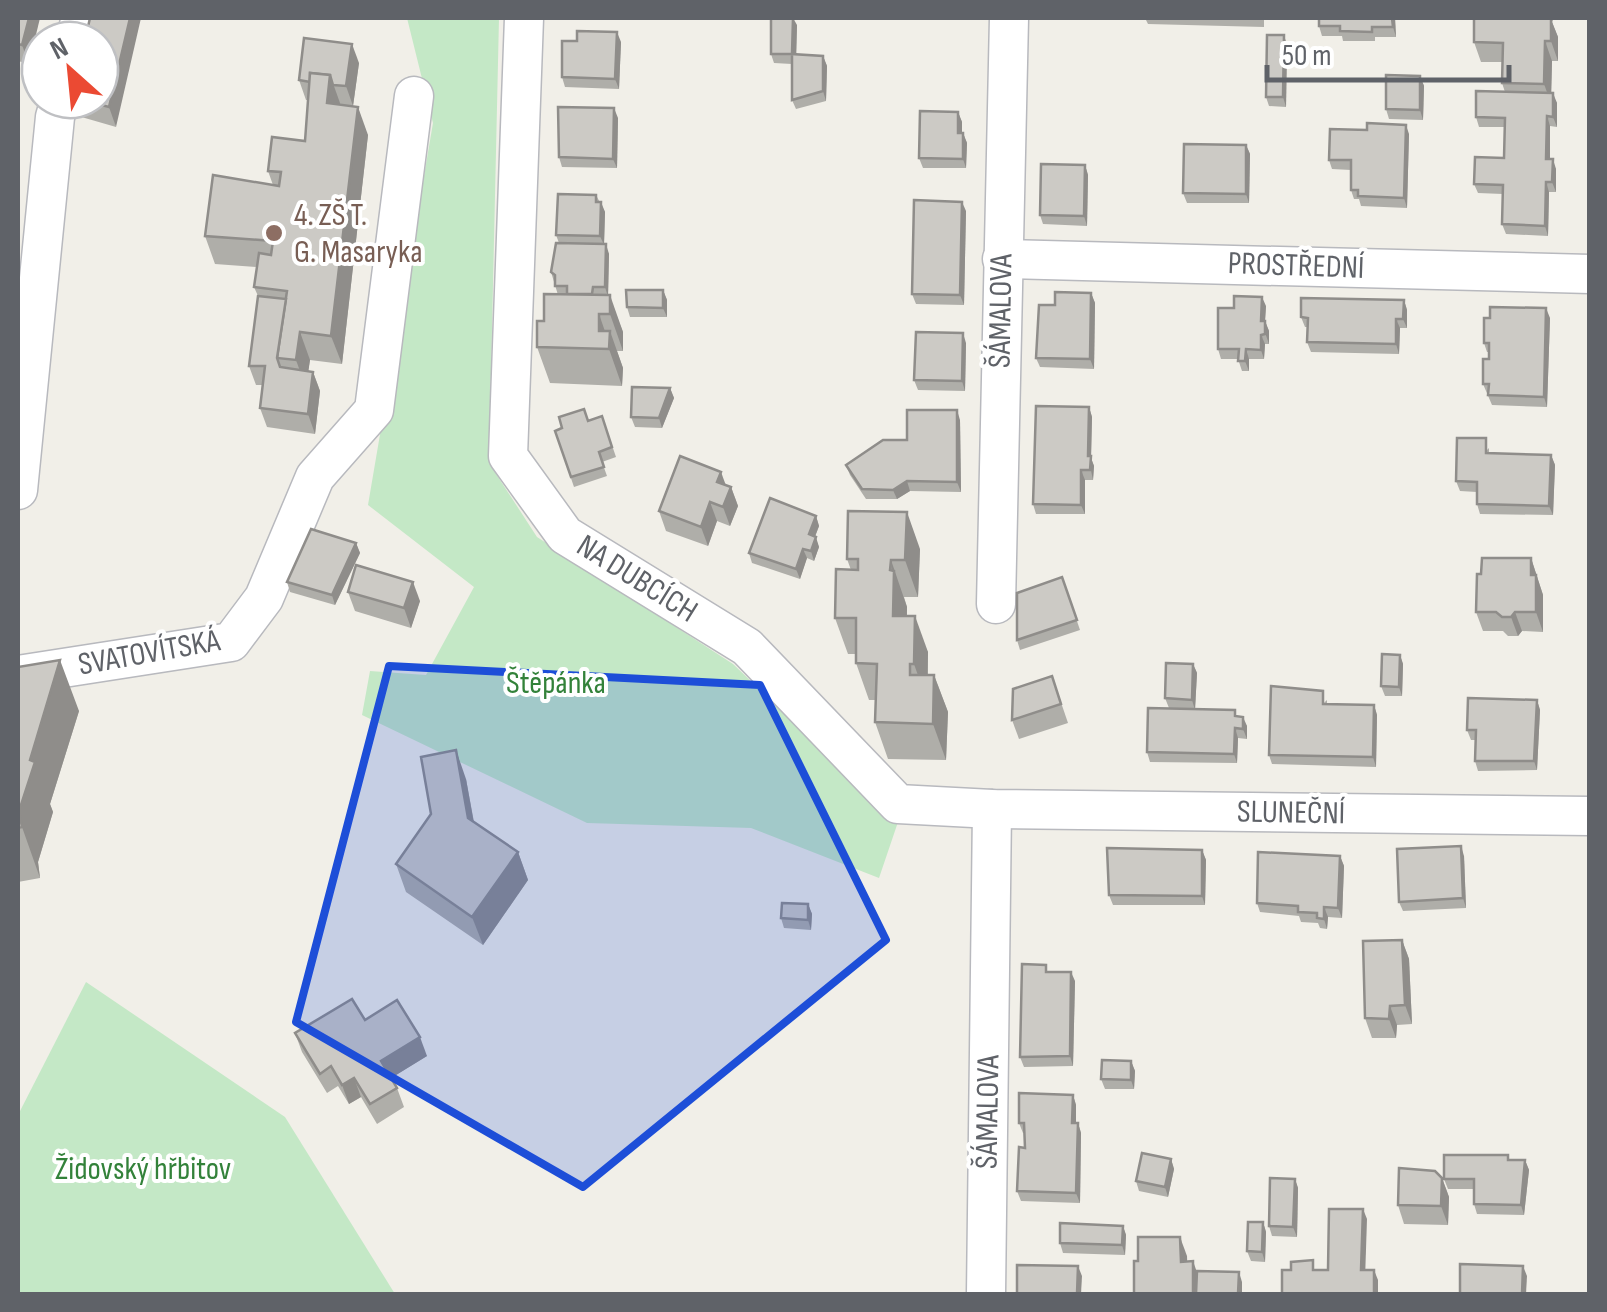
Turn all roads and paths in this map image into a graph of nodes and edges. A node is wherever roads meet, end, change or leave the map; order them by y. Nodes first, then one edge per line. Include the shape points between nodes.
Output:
1 (524, 18) edge
2 (1009, 18) edge
3 (414, 96) dead end
4 (55, 120) edge
5 (1002, 259) junction
6 (1590, 274) edge
7 (18, 490) edge
8 (996, 604) dead end
9 (18, 675) edge
10 (992, 809) junction
11 (1590, 816) edge
12 (986, 1294) edge

1 - 10 street, NA DUBCÍCH via 508,456 565,535 747,647 898,804
2 - 5 street, ŠÁMALOVA
3 - 9 street, SVATOVÍTSKÁ via 374,410 314,477 264,598 231,642
4 - 7 street
5 - 6 street, PROSTŘEDNÍ
5 - 8 street, ŠÁMALOVA
10 - 11 street, SLUNEČNÍ
10 - 12 street, ŠÁMALOVA

